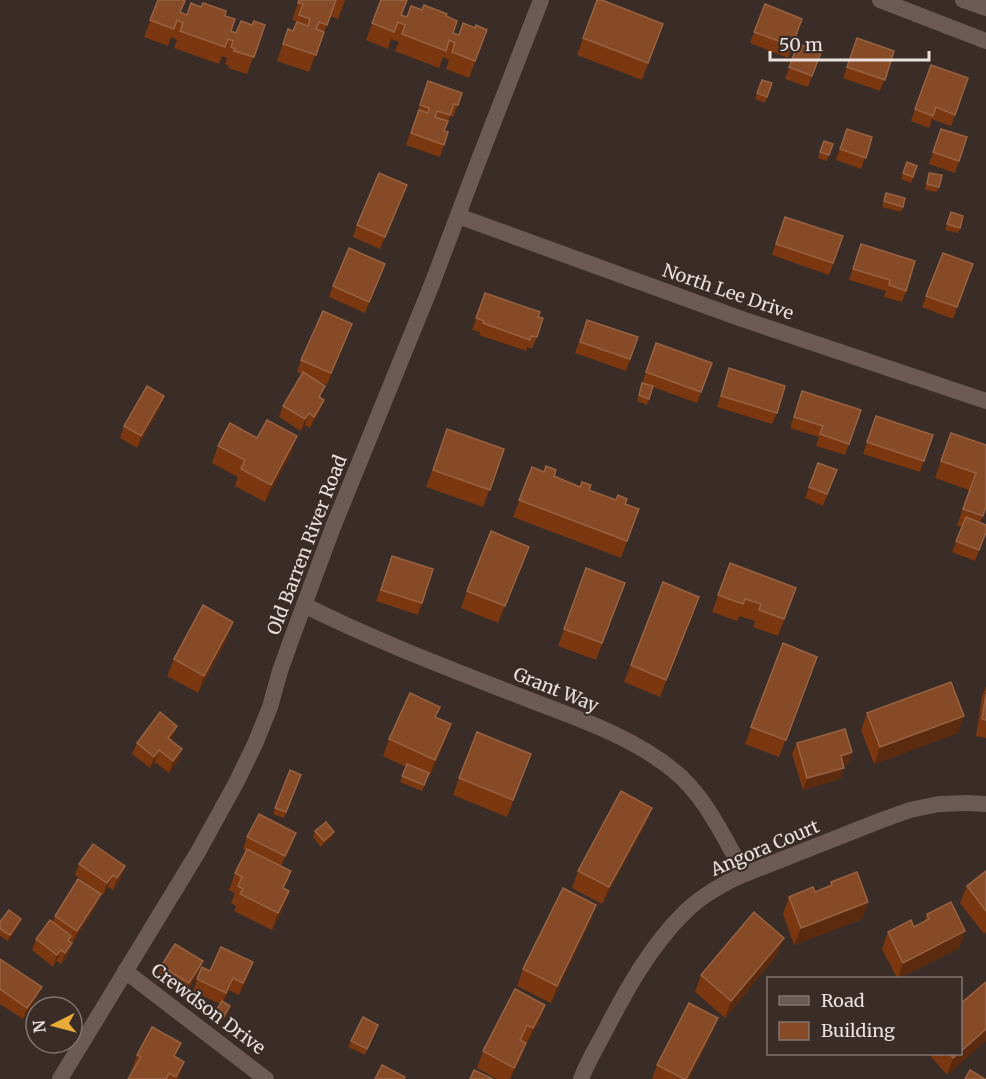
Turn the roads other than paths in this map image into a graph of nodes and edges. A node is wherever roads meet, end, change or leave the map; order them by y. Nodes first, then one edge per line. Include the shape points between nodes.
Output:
1 (541, 0) edge
2 (880, 0) edge
3 (963, 0) edge
4 (986, 8) edge
5 (986, 41) edge
6 (458, 216) junction
7 (986, 401) edge
8 (304, 605) junction
9 (986, 804) edge
10 (745, 874) junction
11 (125, 971) junction
12 (60, 1079) edge
13 (266, 1079) edge
14 (581, 1079) edge

1 - 6 street, Old Barren River Road
2 - 5 street
3 - 4 street
6 - 7 street, North Lee Drive via 742,319
6 - 8 street, Old Barren River Road
8 - 10 street, Grant Way via 651,754 693,790
8 - 11 street, Old Barren River Road via 270,707 236,783
9 - 10 street, Angora Court via 939,804 910,810
10 - 14 street, Angora Court via 707,894 662,938 622,999
11 - 12 street, Old Barren River Road
11 - 13 street, Crewdson Drive

